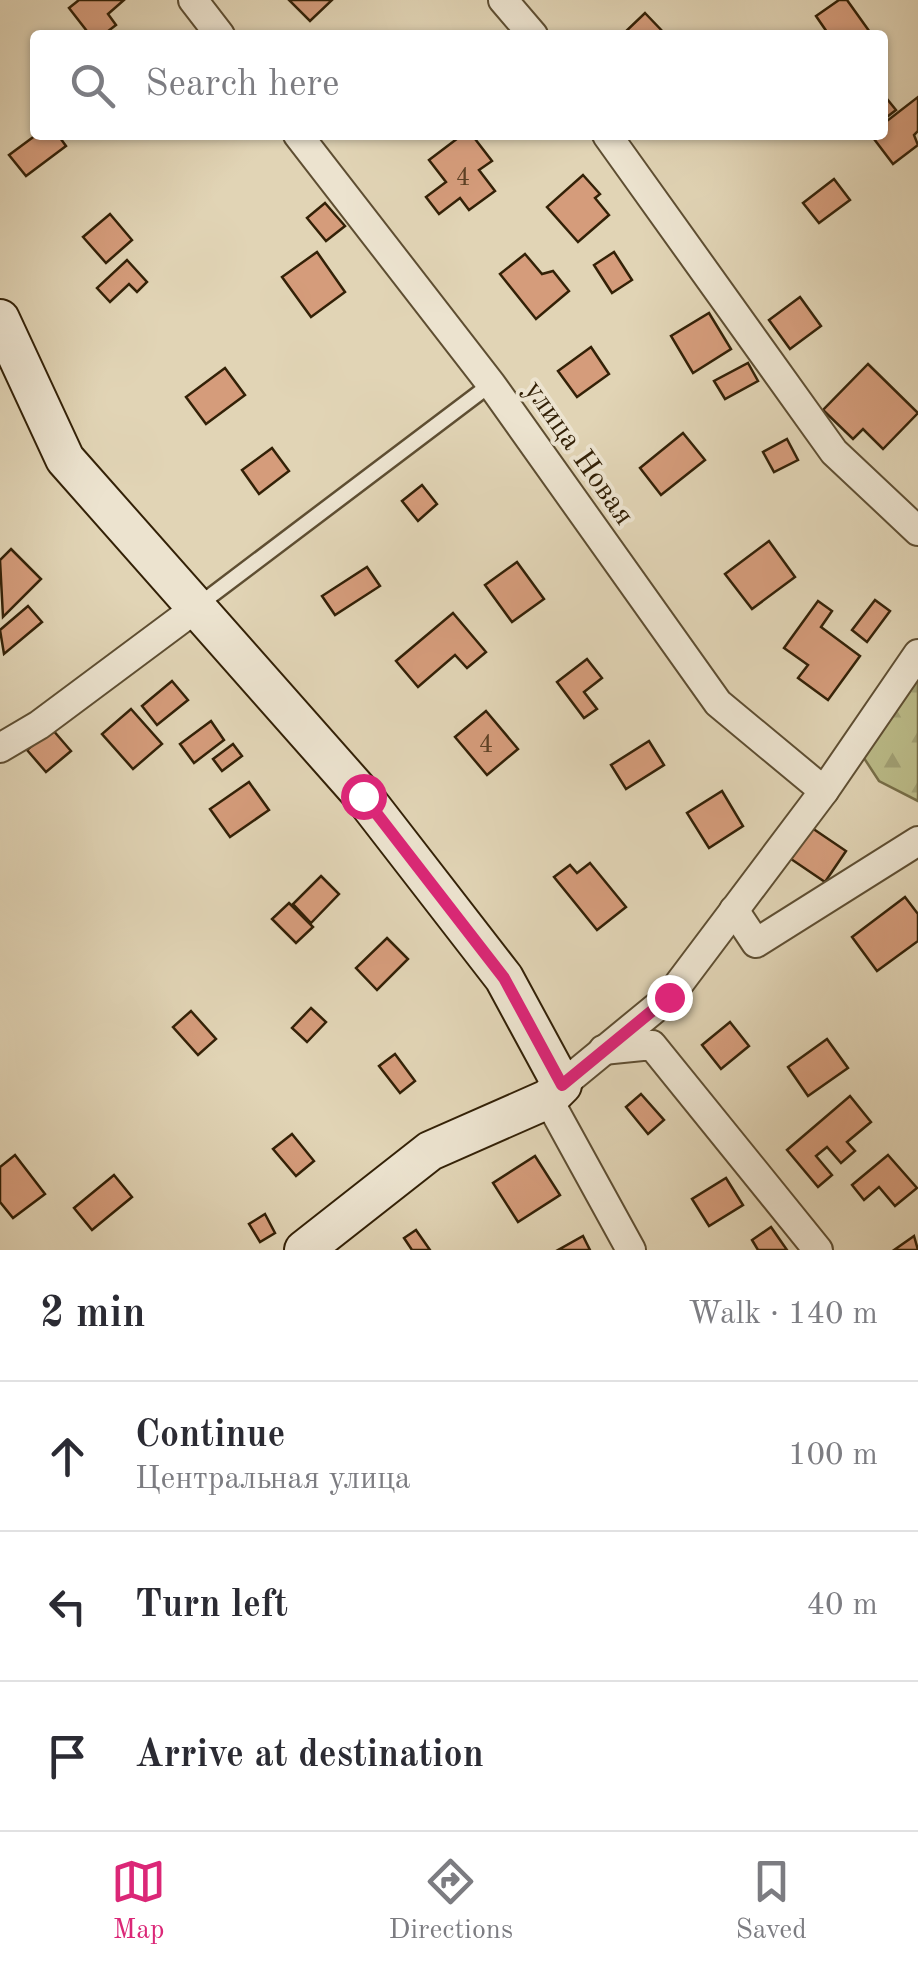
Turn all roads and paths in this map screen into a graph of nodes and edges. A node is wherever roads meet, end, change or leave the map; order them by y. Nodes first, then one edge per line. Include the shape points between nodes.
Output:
1 (193, 0) edge
2 (503, 0) edge
3 (216, 30) edge
4 (529, 30) edge
5 (302, 140) edge
6 (611, 140) edge
7 (0, 319) edge
8 (491, 384) junction
9 (918, 532) edge
10 (196, 608) junction
11 (918, 654) edge
12 (0, 748) edge
13 (824, 791) junction
14 (918, 841) edge
15 (734, 910) junction
16 (601, 1051) junction
17 (555, 1092) junction
18 (304, 1250) edge
19 (631, 1250) edge
20 (818, 1250) edge

1 - 3 street
2 - 4 street
5 - 8 street, улица Новая
6 - 9 street via 834,452
7 - 10 street via 65,460
8 - 10 lane
8 - 13 street, улица Новая via 718,703
10 - 12 street
10 - 17 street via 363,796 504,978
11 - 13 street
13 - 15 street
14 - 15 street via 756,943
15 - 16 street via 669,997
16 - 17 street
16 - 20 street via 652,1044
17 - 18 street via 430,1151
17 - 19 street

